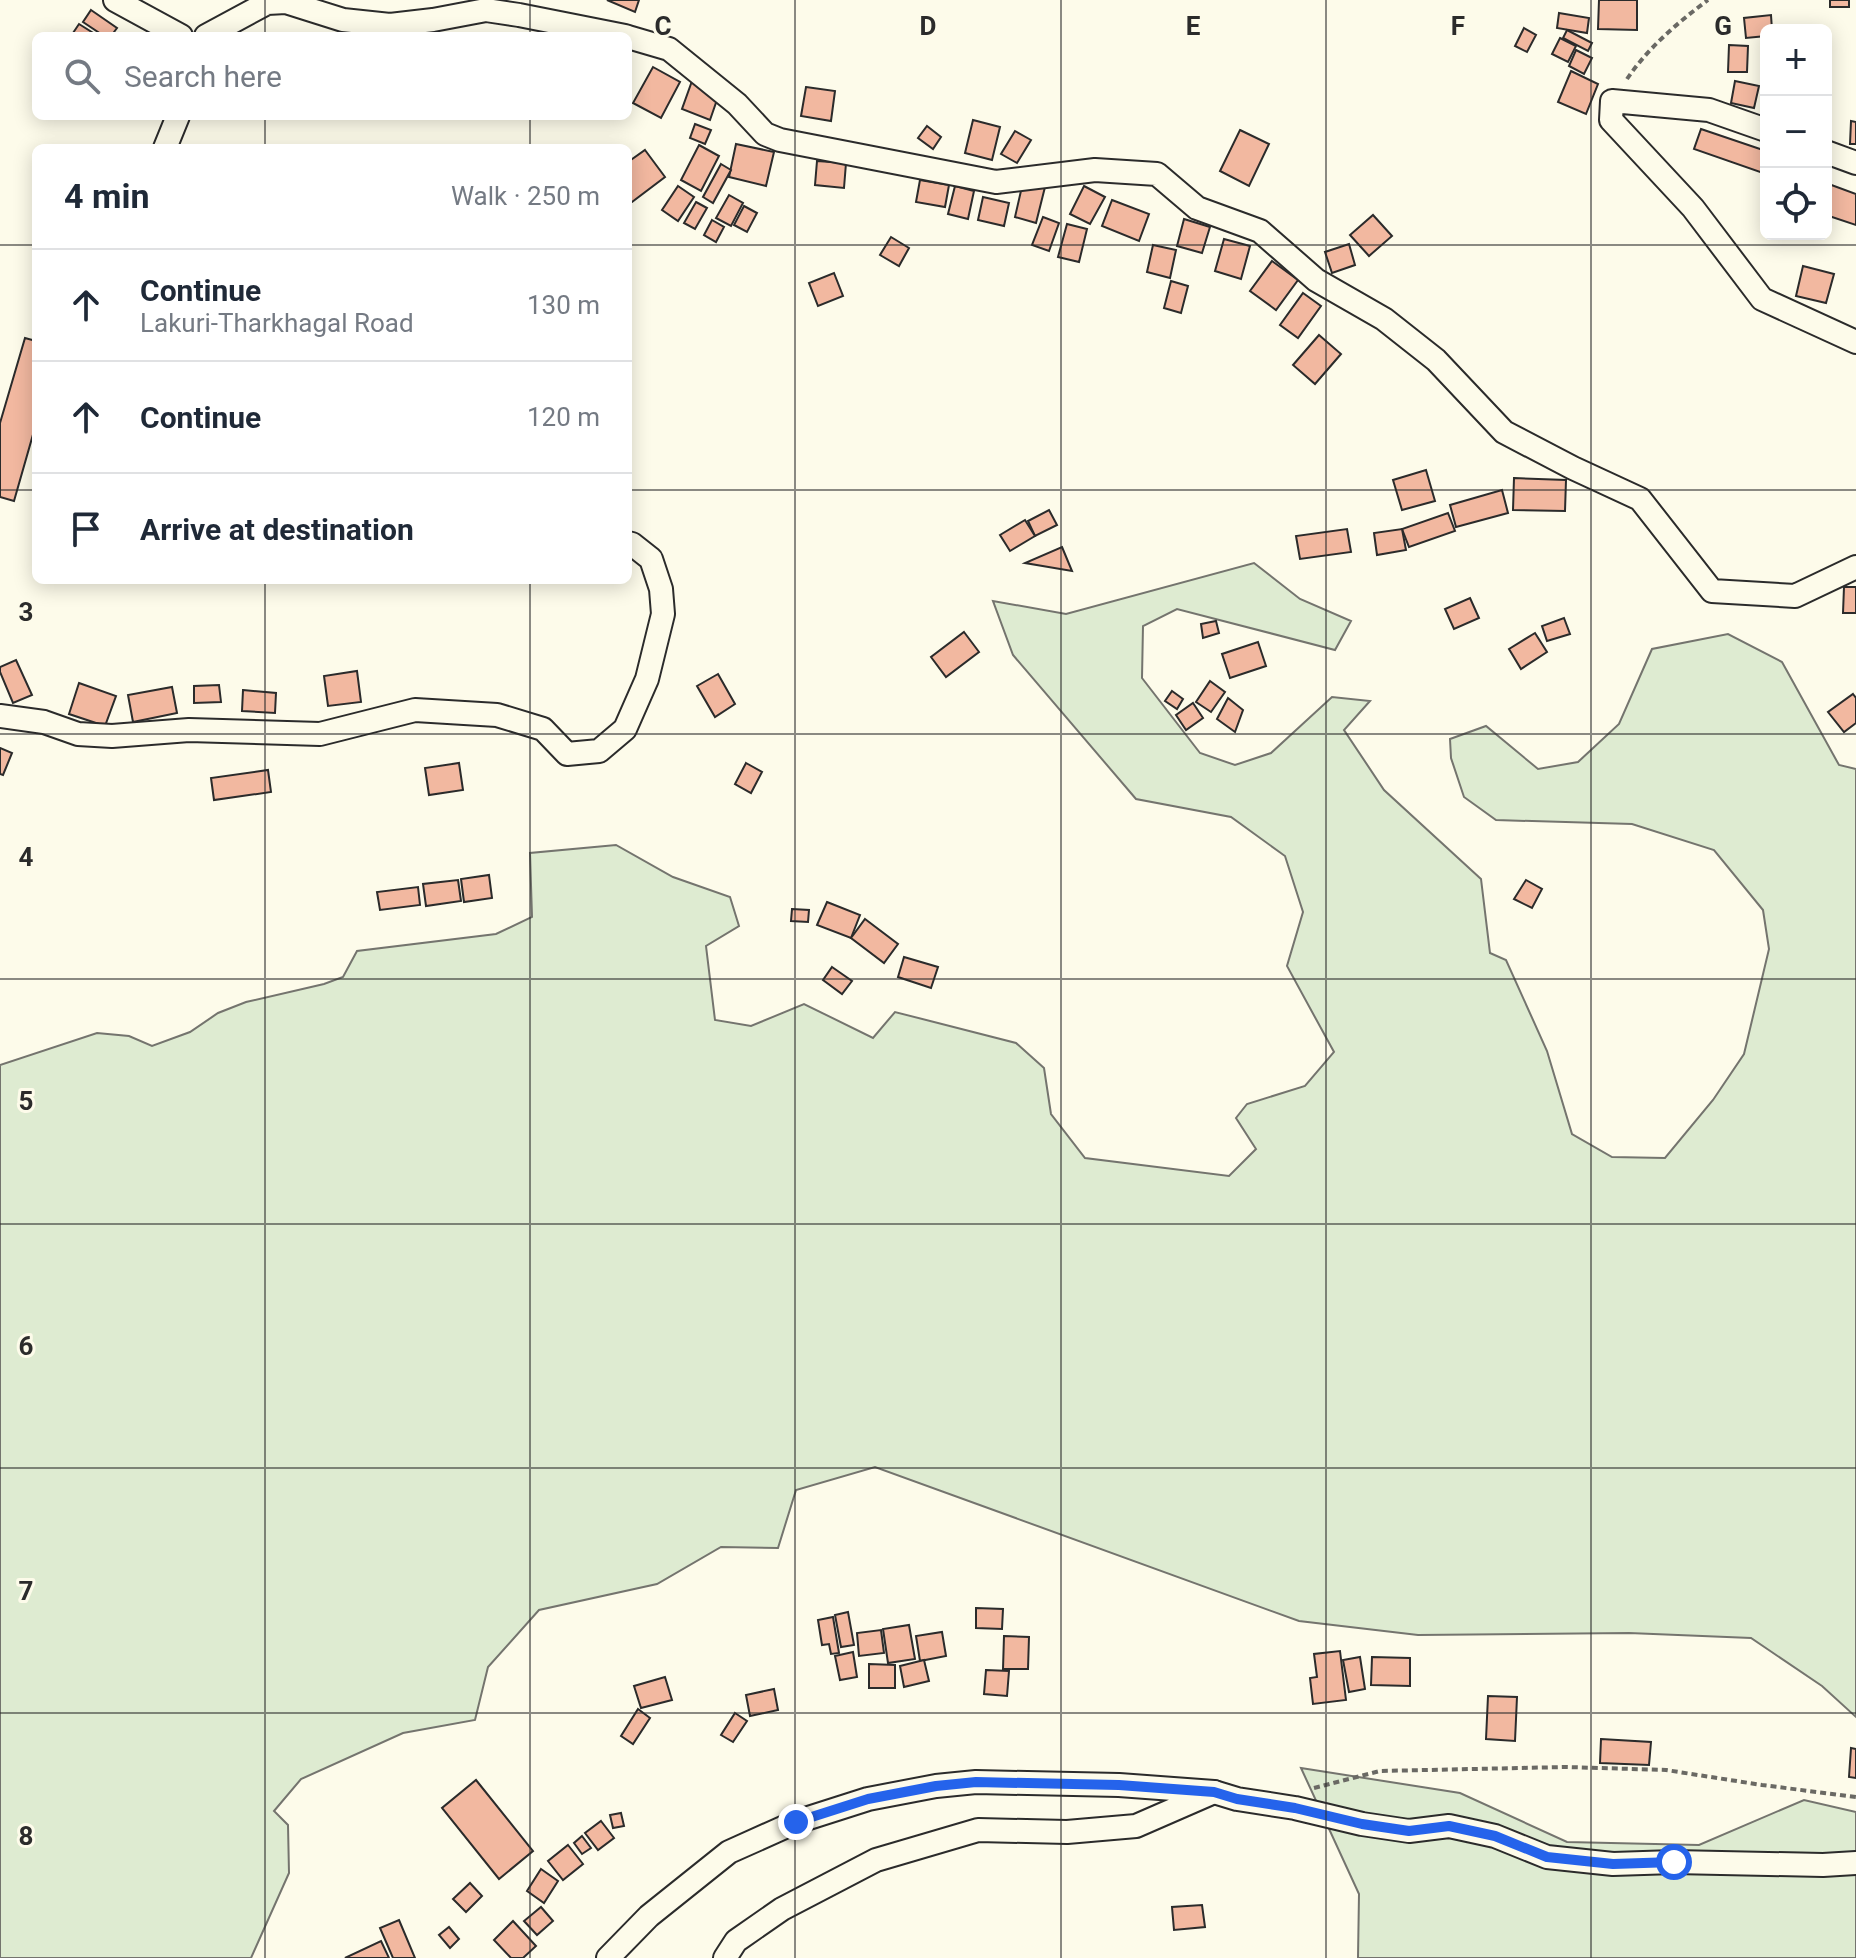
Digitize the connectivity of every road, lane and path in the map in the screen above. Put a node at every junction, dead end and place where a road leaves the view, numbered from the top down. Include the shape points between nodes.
1 (115, 0) edge
2 (1708, 0) edge
3 (174, 32) edge
4 (213, 32) edge
5 (606, 32) edge
6 (632, 38) edge
7 (1612, 101) junction
8 (176, 120) edge
9 (1760, 128) edge
10 (167, 144) edge
11 (1832, 154) edge
12 (1856, 163) edge
13 (1856, 342) edge
14 (632, 544) edge
15 (1856, 567) edge
16 (0, 716) edge
17 (1305, 1790) dead end
18 (1214, 1792) junction
19 (1856, 1797) edge
20 (1856, 1863) edge
21 (608, 1958) edge
22 (725, 1958) edge

1 - 3 street
2 - 7 path via 1674,25
4 - 5 street via 267,3 286,2 343,20 390,25 486,10
6 - 15 street via 669,49 765,134 780,140 996,182 1095,170 1157,174 1197,208 1260,231 1316,280 1384,319 1436,360 1504,432 1640,499 1712,591 1795,596
7 - 9 street via 1709,110
7 - 13 street via 1611,120 1693,208 1762,299
8 - 10 street
11 - 12 street
14 - 16 street via 651,559 663,614 647,679 625,729 599,751 567,754 543,729 497,715 415,710 320,734 189,730 112,736 78,734 44,722
17 - 19 path via 1380,1771 1566,1767 1666,1770
18 - 20 street via 1409,1831 1449,1826 1495,1836 1547,1857 1613,1864
18 - 21 street via 976,1782 868,1799 796,1822 729,1852 649,1916
18 - 22 street via 1136,1826 1067,1832 978,1830 876,1860 782,1909 736,1941

